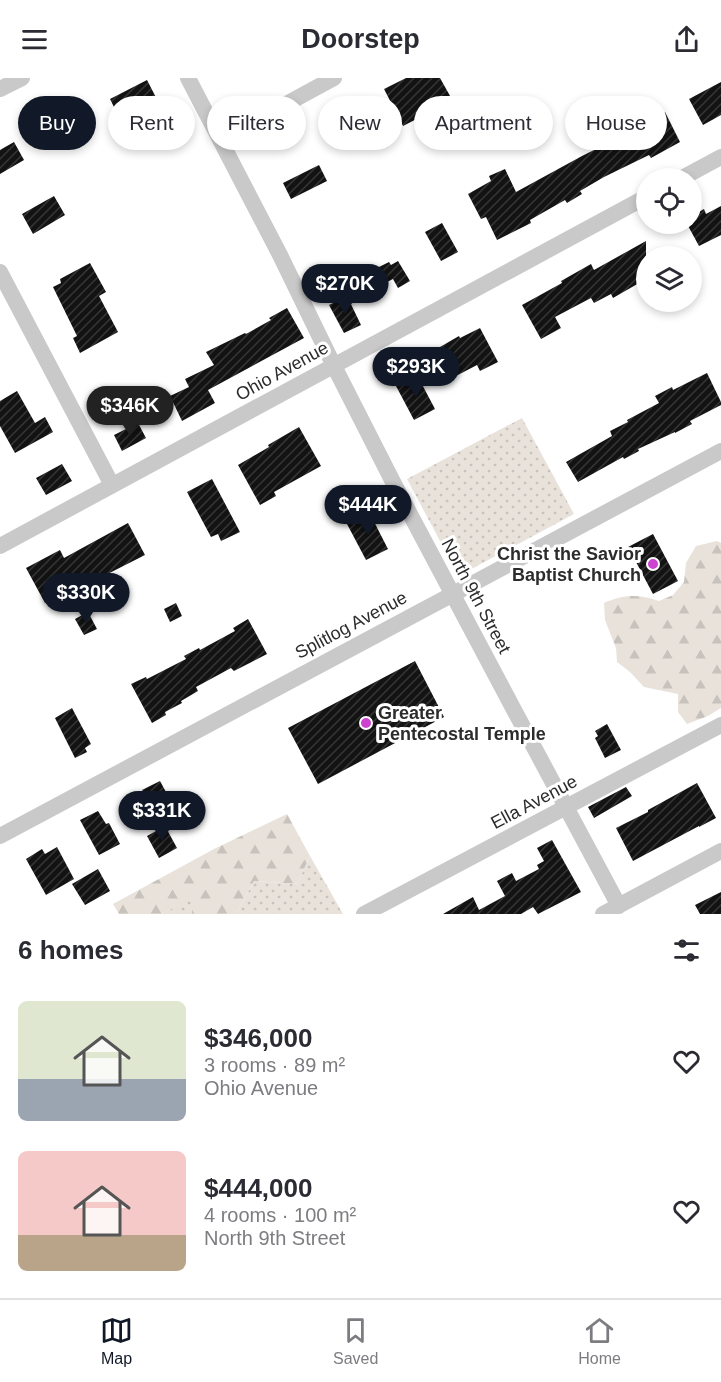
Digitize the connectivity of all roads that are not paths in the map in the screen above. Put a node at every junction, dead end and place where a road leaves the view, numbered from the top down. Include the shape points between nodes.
1 (22, 78) edge
2 (188, 78) edge
3 (334, 78) edge
4 (0, 89) edge
5 (301, 96) edge
6 (207, 115) edge
7 (225, 150) edge
8 (721, 157) edge
9 (701, 168) edge
10 (636, 202) edge
11 (0, 272) edge
12 (334, 366) junction
13 (721, 451) edge
14 (112, 485) junction
15 (0, 546) edge
16 (453, 593) junction
17 (721, 725) edge
18 (567, 807) junction
19 (0, 836) edge
20 (721, 851) edge
21 (619, 906) junction
22 (364, 914) edge
23 (603, 914) edge

1 - 4 street
2 - 6 street, North 9th Street
3 - 5 street
7 - 12 street, North 9th Street
8 - 9 street
10 - 12 street, Ohio Avenue
11 - 14 street
12 - 14 street, Ohio Avenue
12 - 16 street, North 9th Street
13 - 16 street, Splitlog Avenue
14 - 15 street, Ohio Avenue
16 - 18 street, North 9th Street
16 - 19 street, Splitlog Avenue
17 - 18 street, Ella Avenue
18 - 21 street, North 9th Street
18 - 22 street, Ella Avenue
20 - 21 street
21 - 23 street

